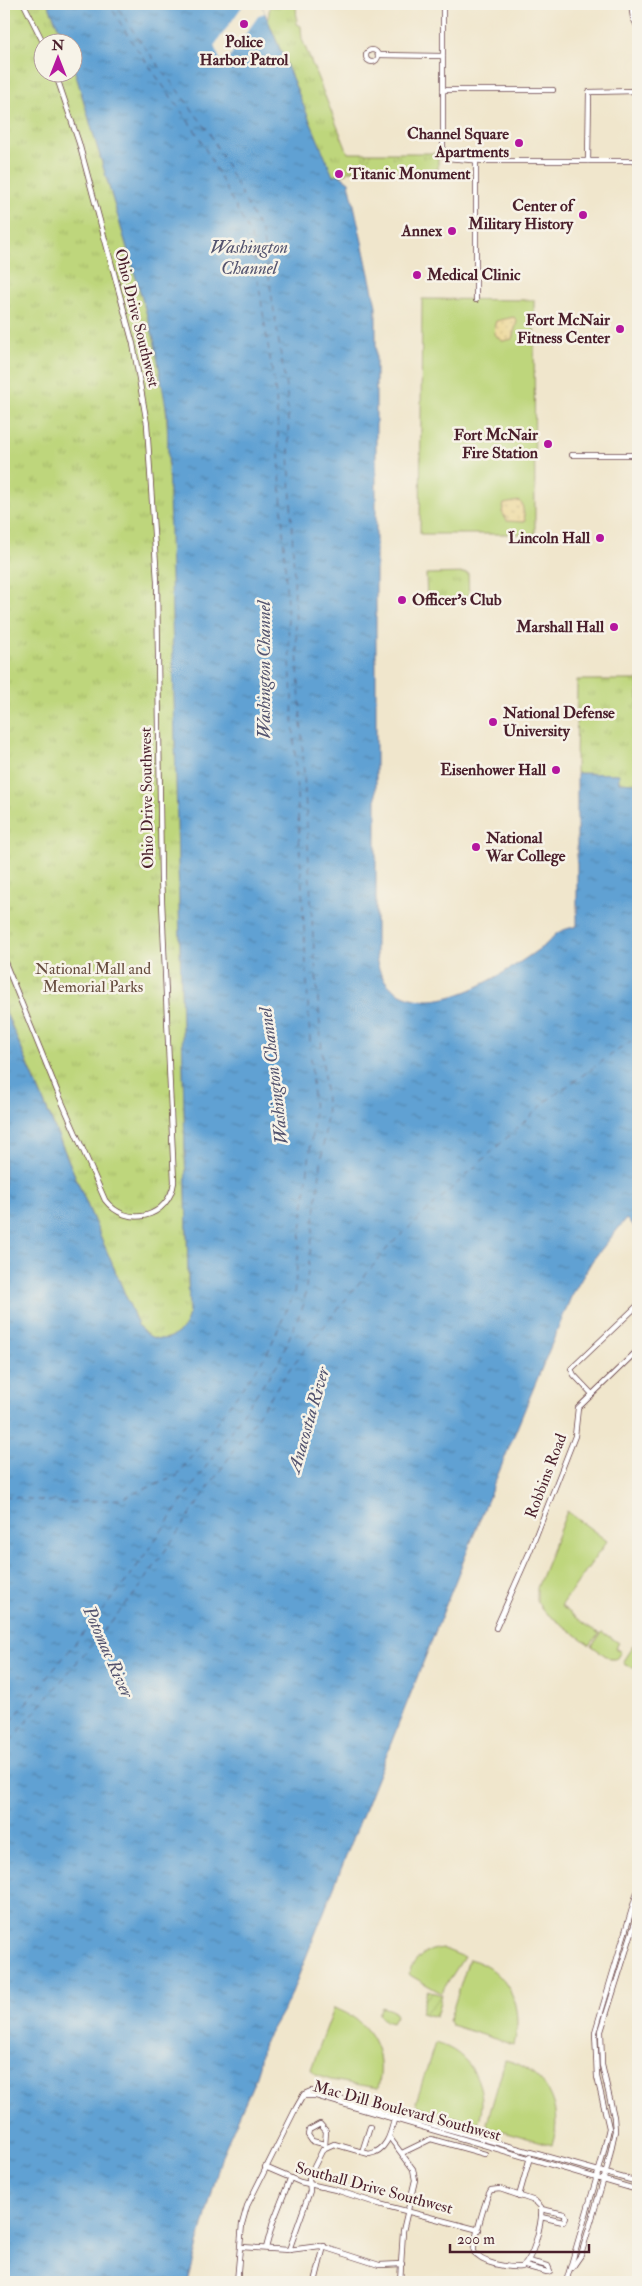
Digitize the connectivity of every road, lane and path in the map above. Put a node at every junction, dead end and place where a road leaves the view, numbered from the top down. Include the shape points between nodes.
1 (24, 4) edge
2 (443, 4) edge
3 (631, 4) edge
4 (638, 28) edge
5 (38, 32) edge
6 (378, 56) dead end
7 (443, 56) junction
8 (58, 82) edge
9 (443, 90) junction
10 (553, 90) dead end
11 (637, 91) edge
12 (476, 160) junction
13 (588, 161) junction
14 (638, 161) edge
15 (476, 300) dead end
16 (572, 455) dead end
17 (638, 455) edge
18 (4, 960) edge
19 (638, 1305) edge
20 (638, 1350) edge
21 (592, 1394) junction
22 (496, 1628) dead end
23 (638, 1889) edge
24 (638, 1912) edge
25 (395, 2116) junction
26 (370, 2127) dead end
27 (390, 2138) junction
28 (325, 2145) junction
29 (362, 2152) junction
30 (402, 2153) junction
31 (486, 2154) dead end
32 (531, 2155) junction
33 (265, 2167) junction
34 (598, 2170) junction
35 (606, 2173) junction
36 (596, 2177) junction
37 (290, 2179) junction
38 (604, 2180) junction
39 (638, 2182) edge
40 (309, 2184) junction
41 (638, 2190) edge
42 (519, 2196) junction
43 (541, 2209) junction
44 (408, 2211) junction
45 (541, 2217) junction
46 (478, 2230) junction
47 (324, 2246) junction
48 (240, 2247) junction
49 (266, 2248) junction
50 (289, 2250) junction
51 (528, 2261) junction
52 (402, 2264) junction
53 (525, 2266) junction
54 (570, 2272) junction
55 (237, 2282) edge
56 (315, 2282) edge
57 (400, 2282) edge
58 (566, 2282) edge

1 - 5 street
2 - 7 street
3 - 4 street
6 - 7 street
7 - 9 street
8 - 18 street, Ohio Drive Southwest via 80,148 133,344 148,434 157,602 161,878 174,1182 166,1202 156,1212 142,1217 126,1216 116,1212 105,1200
9 - 10 street
9 - 12 street via 443,154 447,159
11 - 13 street via 593,91 588,96
12 - 13 street
12 - 15 street
13 - 14 street
16 - 17 street
19 - 21 street via 571,1369
20 - 21 street, Robbins Road
21 - 22 street, Robbins Road via 576,1412 575,1436
23 - 34 street via 594,2032 597,2077 609,2128
24 - 35 street via 601,2031 602,2065 615,2131
25 - 27 street
25 - 32 street, Mac Dill Boulevard Southwest
25 - 33 street, Mac Dill Boulevard Southwest via 316,2096 303,2096
26 - 29 street
27 - 29 street via 374,2153
27 - 30 street
28 - 28 street via 326,2131 320,2124 309,2130 312,2141
28 - 29 street via 334,2144
28 - 40 street via 309,2177
30 - 31 street via 431,2139
30 - 44 street via 414,2171 415,2180
32 - 34 street, Mac Dill Boulevard Southwest
32 - 36 street, Mac Dill Boulevard Southwest
32 - 42 street
33 - 37 street, Southall Drive Southwest
33 - 48 street via 247,2206
34 - 35 street, Mac Dill Boulevard Southwest
34 - 36 street
35 - 38 street
35 - 39 street, Mac Dill Boulevard Southwest
36 - 38 street, Mac Dill Boulevard Southwest
36 - 54 street
37 - 40 street, Southall Drive Southwest
37 - 49 street
38 - 41 street, Mac Dill Boulevard Southwest
38 - 54 street via 581,2255
40 - 44 street, Southall Drive Southwest
40 - 50 street via 310,2191
42 - 43 street via 535,2200
42 - 46 street via 500,2189 490,2191
43 - 45 street
43 - 45 street via 564,2214 566,2218 562,2222
44 - 46 street, Southall Drive Southwest
44 - 52 street via 402,2234
45 - 51 street
46 - 53 street via 473,2246 478,2258 511,2267
47 - 50 street
47 - 52 street via 376,2265
47 - 56 street
48 - 49 street
48 - 55 street
49 - 50 street
51 - 53 street
51 - 53 street via 548,2266 550,2271
52 - 57 street
54 - 58 street

